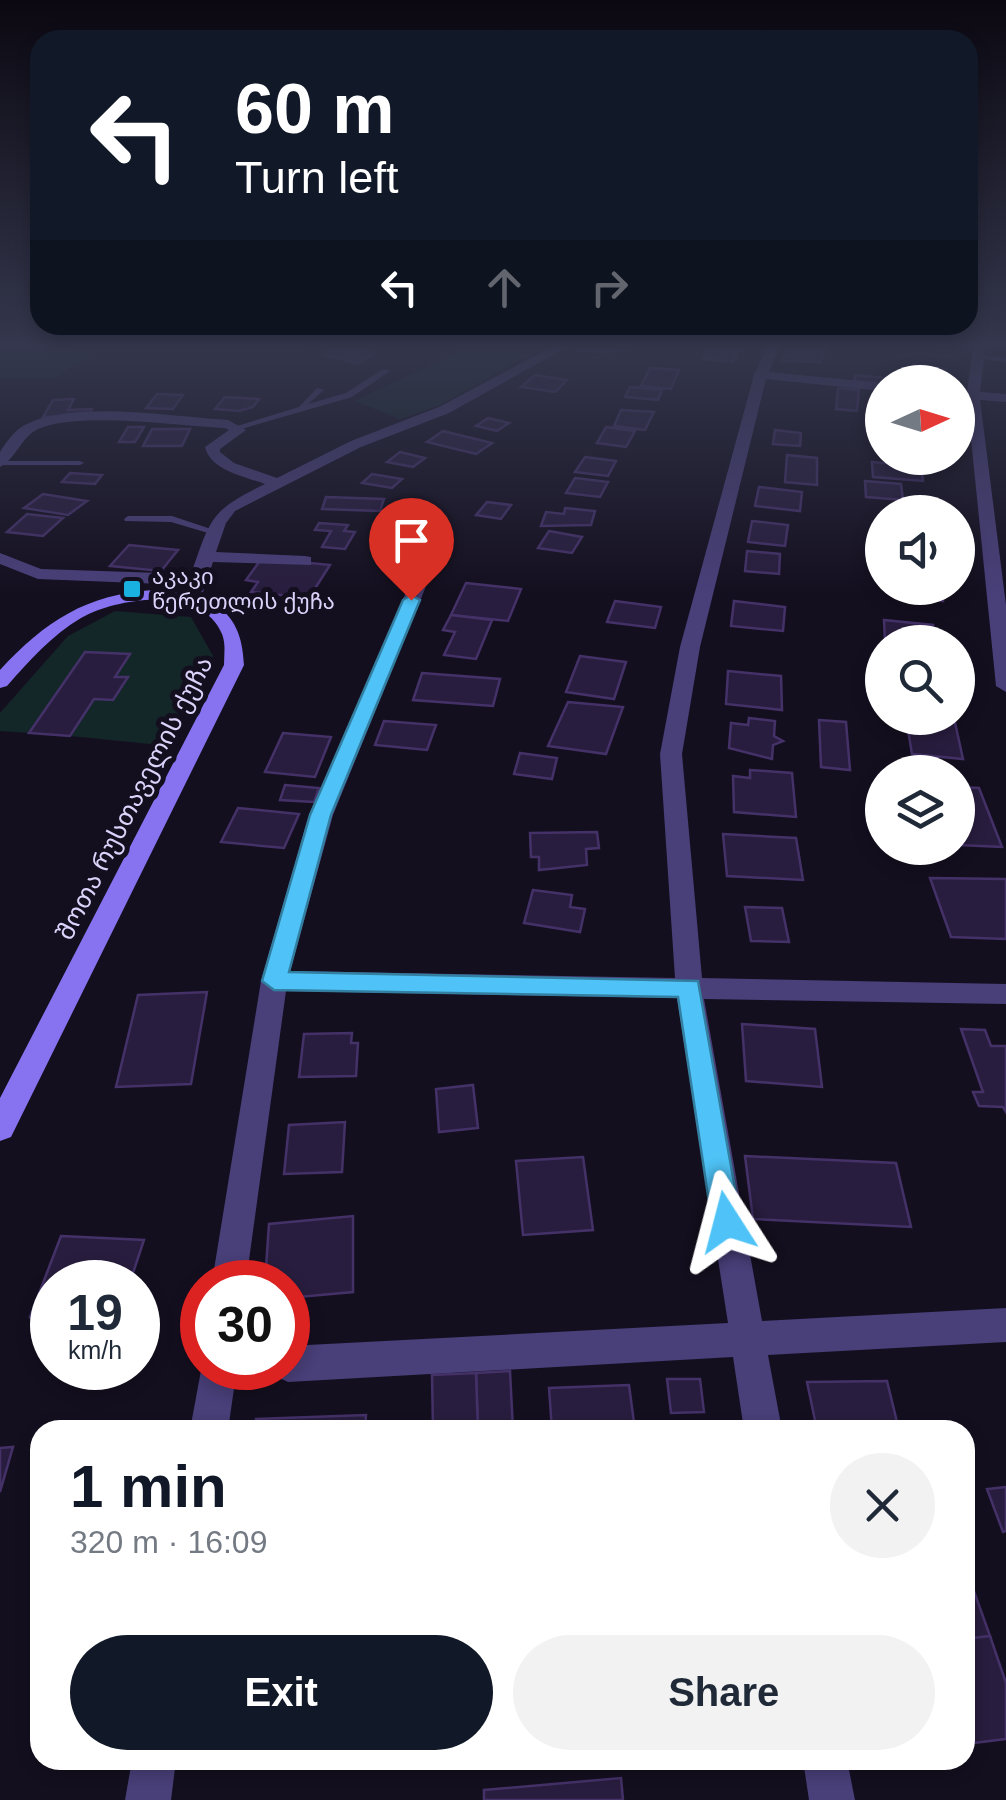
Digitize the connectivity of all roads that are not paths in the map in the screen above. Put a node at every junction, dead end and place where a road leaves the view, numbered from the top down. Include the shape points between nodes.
1 (38, 426) edge
2 (213, 426) edge
3 (242, 426) edge
4 (403, 426) edge
5 (748, 426) edge
6 (238, 427) junction
7 (0, 462) edge
8 (80, 463) dead end
9 (975, 465) edge
10 (275, 482) junction
11 (128, 519) dead end
12 (215, 532) junction
13 (206, 557) junction
14 (0, 558) edge
15 (305, 561) dead end
16 (426, 564) dead end
17 (195, 590) junction
18 (0, 682) edge
19 (1006, 685) edge
20 (274, 981) junction
21 (689, 988) junction
22 (1006, 994) edge
23 (0, 1128) edge
24 (232, 1260) edge
25 (1006, 1325) edge
26 (746, 1338) junction
27 (310, 1363) edge
28 (221, 1390) edge
29 (212, 1420) edge
30 (761, 1420) edge
31 (152, 1770) edge
32 (827, 1770) edge
33 (148, 1800) edge
34 (832, 1800) edge

1 - 7 street
2 - 6 street
3 - 6 lane
4 - 10 street
5 - 21 street via 690,647 671,754
6 - 10 street via 212,454
7 - 8 lane
9 - 19 street
10 - 12 street via 228,508
11 - 12 lane via 172,519
12 - 13 street
13 - 15 street
13 - 17 street
14 - 17 street via 38,574
16 - 20 street via 320,815
17 - 18 main road via 136,594 82,609 31,647
17 - 23 main road, შოთა რუსთაველის ქუჩა via 229,626 238,644 234,664
20 - 21 street
20 - 24 street
21 - 22 street
21 - 26 street
25 - 26 street
26 - 27 street
26 - 30 street
28 - 29 street
31 - 33 street
32 - 34 street

